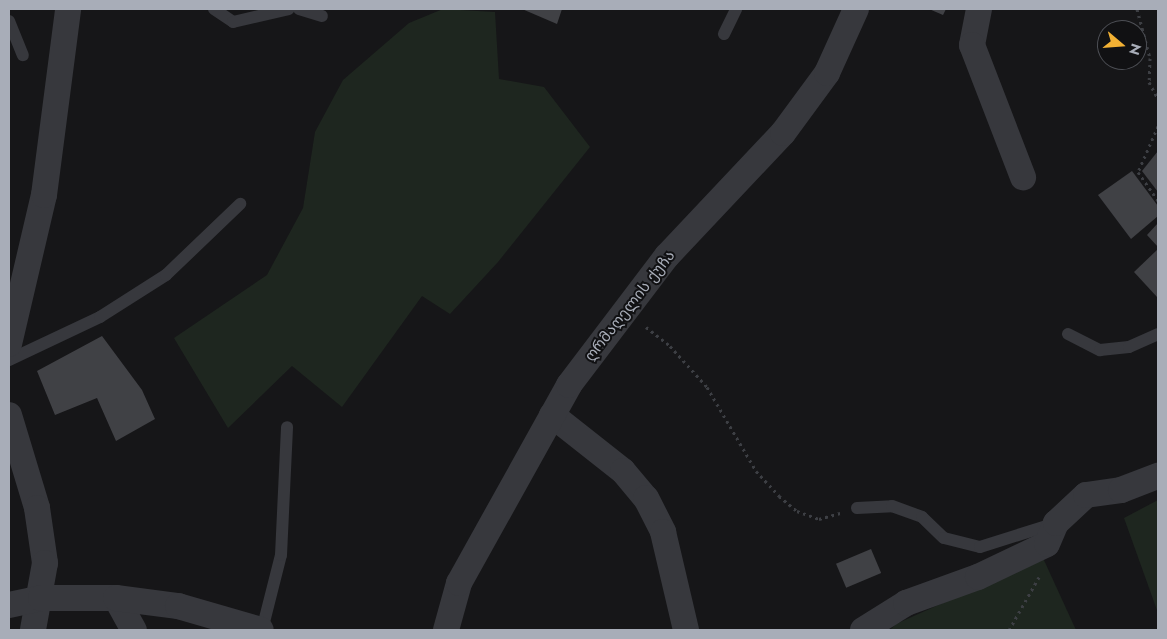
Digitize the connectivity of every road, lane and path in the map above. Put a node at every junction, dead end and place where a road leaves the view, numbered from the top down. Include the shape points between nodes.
1 (68, 9) edge
2 (214, 9) edge
3 (288, 9) edge
4 (300, 9) edge
5 (736, 9) edge
6 (856, 9) edge
7 (979, 9) edge
8 (1137, 9) edge
9 (322, 16) dead end
10 (9, 21) edge
11 (724, 34) dead end
12 (23, 55) dead end
13 (1158, 99) edge
14 (1158, 126) edge
15 (1023, 177) dead end
16 (1158, 201) edge
17 (240, 204) dead end
18 (625, 311) junction
19 (1068, 334) dead end
20 (1158, 334) edge
21 (9, 344) edge
22 (9, 360) edge
23 (9, 415) edge
24 (552, 415) junction
25 (287, 427) dead end
26 (1158, 476) edge
27 (856, 508) joint
28 (1056, 523) junction
29 (41, 598) junction
30 (116, 598) junction
31 (9, 605) edge
32 (33, 630) edge
33 (134, 630) edge
34 (261, 630) edge
35 (446, 630) edge
36 (686, 630) edge
37 (863, 630) edge

1 - 21 street via 44,195
2 - 3 lane via 233,22
4 - 9 lane
5 - 11 lane
6 - 18 street, ღრმაღელის ქუჩა via 827,74 783,133 667,256
7 - 15 street via 972,45
8 - 13 path via 1150,58 1149,82
10 - 12 lane
14 - 16 path via 1138,172
17 - 22 lane via 166,275 100,317
18 - 24 street, ღრმაღელის ქუჩა
18 - 27 path via 670,346 706,387 756,471 779,496 797,511 819,520
19 - 20 lane via 1100,350 1129,347
23 - 29 street via 37,508 44,563
24 - 35 street, ღრმაღელის ქუჩა via 460,583
24 - 36 street via 623,471 646,498 663,532
25 - 34 lane via 282,555
26 - 28 street via 1121,490 1086,495
27 - 28 lane via 892,506 922,517 944,538 980,547
28 - 37 street via 1047,544 1029,554 906,603
29 - 30 street
29 - 31 street
29 - 32 street
30 - 33 street
30 - 34 street via 178,606

